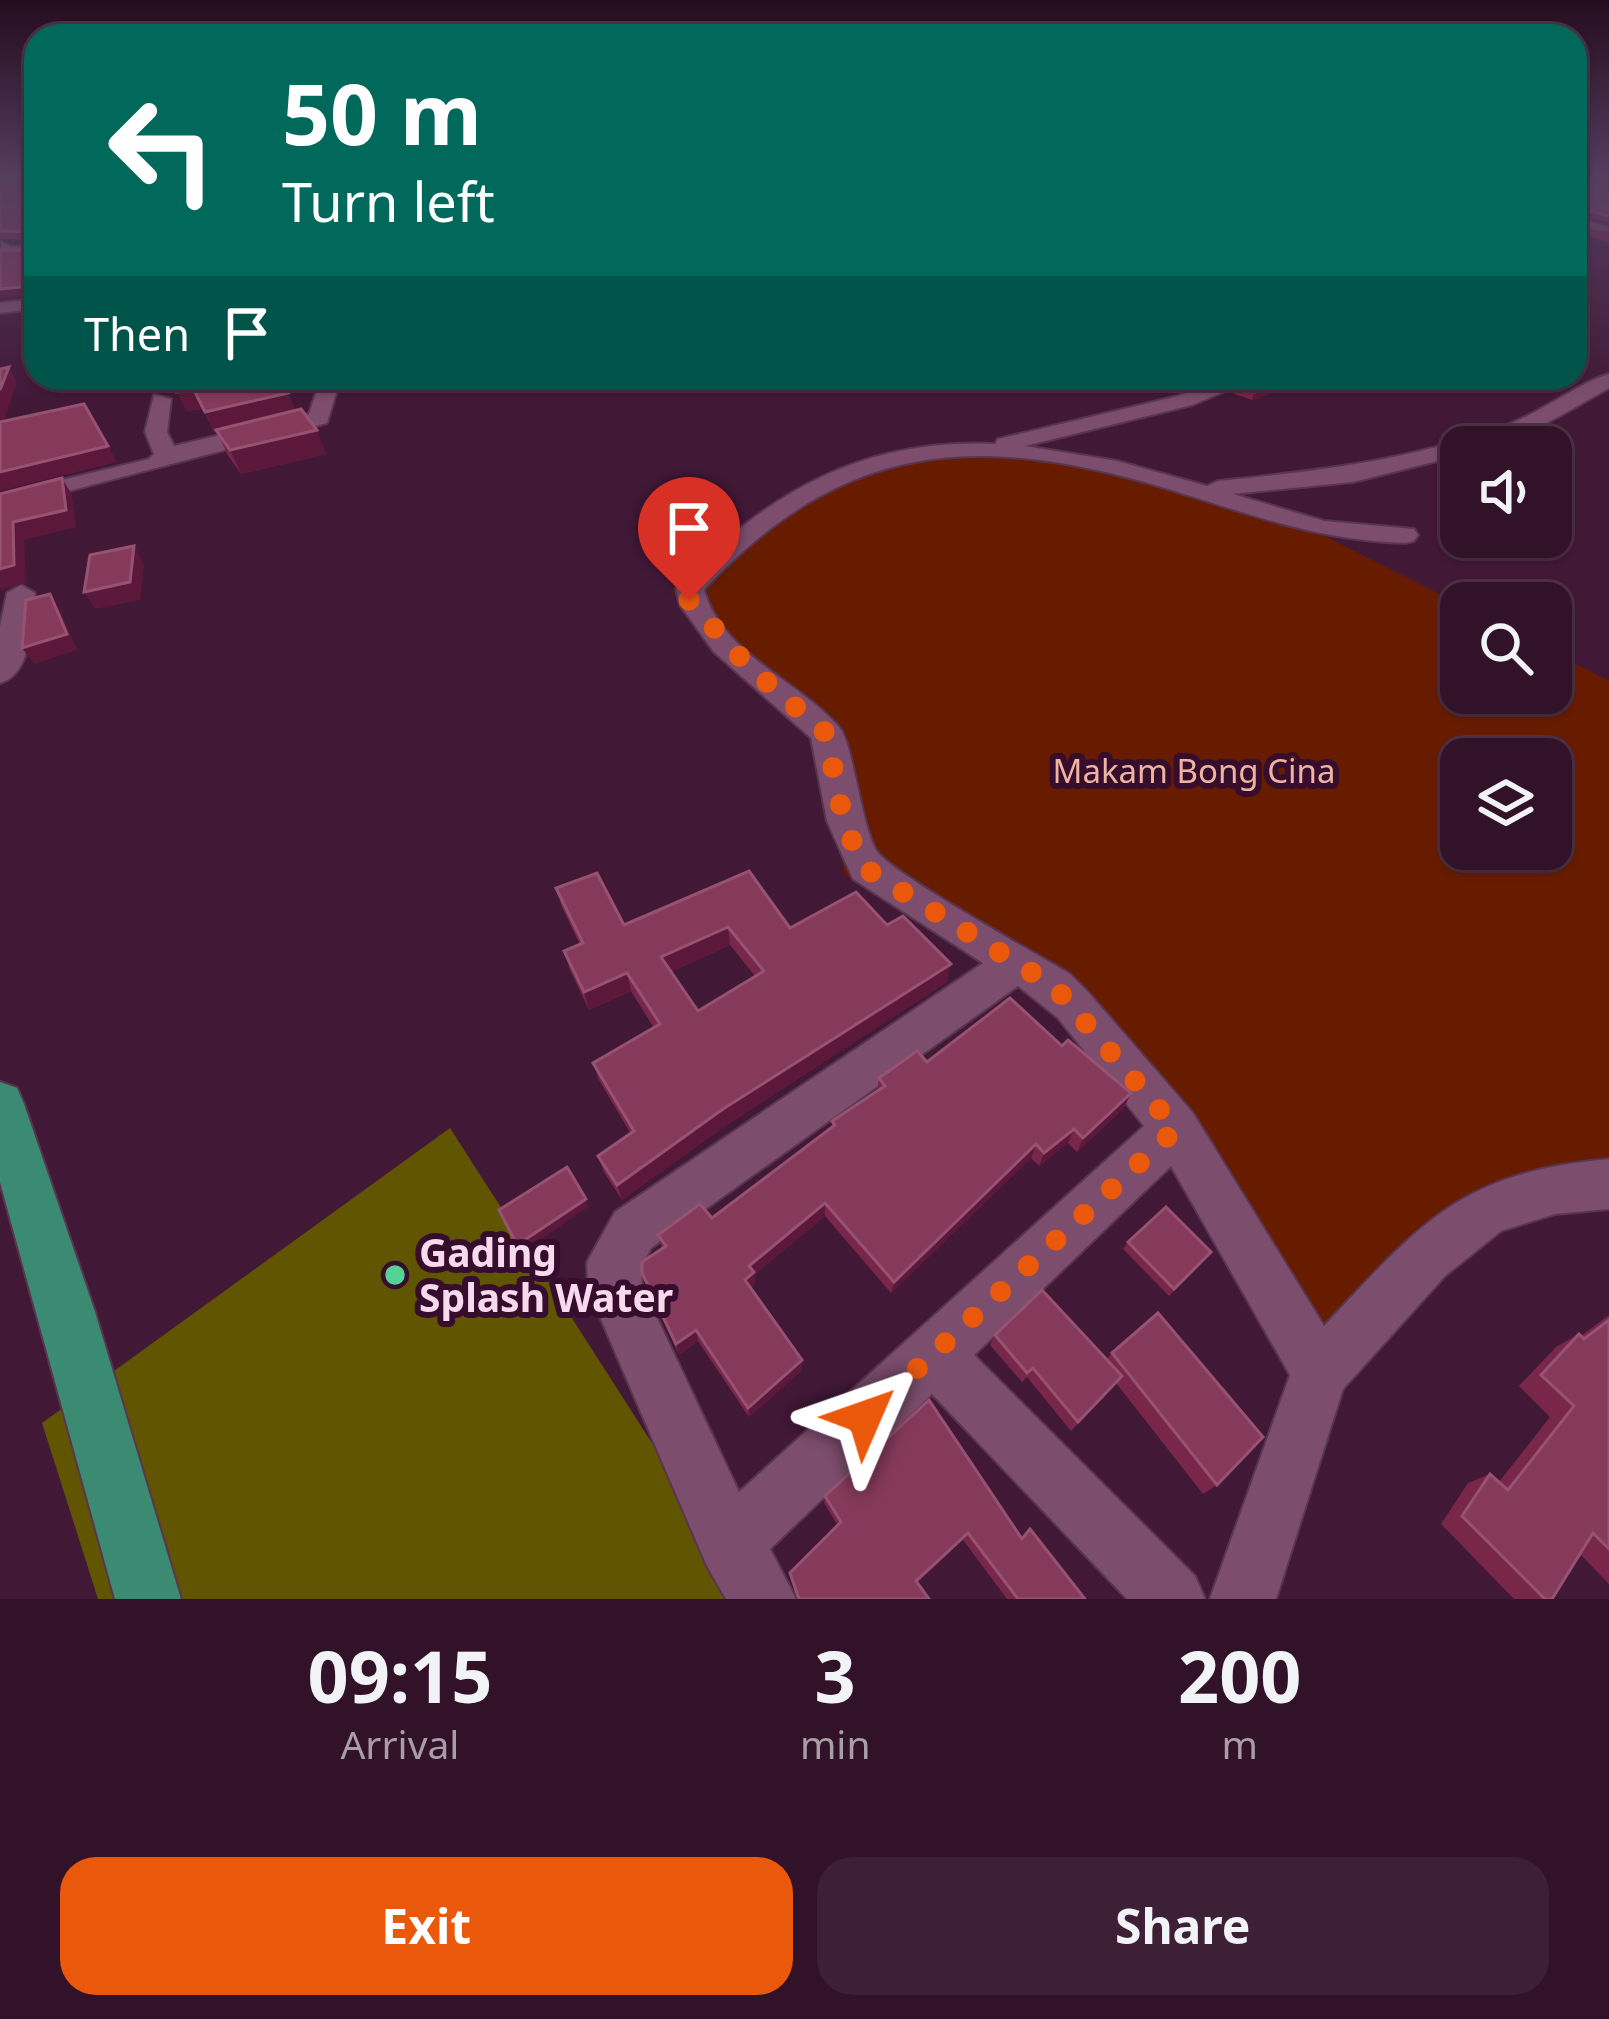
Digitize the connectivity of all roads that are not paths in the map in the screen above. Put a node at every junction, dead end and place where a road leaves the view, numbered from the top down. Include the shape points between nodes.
1 (1609, 380) edge
2 (326, 390) edge
3 (1215, 390) edge
4 (161, 399) dead end
5 (1524, 426) edge
6 (974, 451) junction
7 (1440, 454) edge
8 (166, 455) junction
9 (1197, 489) junction
10 (0, 502) edge
11 (1405, 535) dead end
12 (21, 593) dead end
13 (0, 673) edge
14 (1016, 964) junction
15 (0, 1104) edge
16 (1176, 1129) junction
17 (1609, 1184) edge
18 (933, 1354) junction
19 (1320, 1372) junction
20 (745, 1580) edge
21 (148, 1599) edge
22 (1172, 1599) edge
23 (1243, 1599) edge

1 - 5 street
2 - 8 street via 317,419
3 - 6 street
4 - 8 street via 156,432
6 - 9 street via 1100,463
6 - 14 street via 870,463 815,491 698,579 689,600 749,667 827,734 838,797 866,869
7 - 9 street via 1354,475
8 - 10 street via 127,473
9 - 11 street via 1324,530
12 - 13 street via 8,668
14 - 16 street via 1073,1005
14 - 20 street via 633,1230 614,1262 615,1289
15 - 21 main road
16 - 18 street
16 - 19 street
17 - 19 street via 1555,1189 1487,1210 1426,1257
18 - 20 street
18 - 22 street
19 - 23 street

